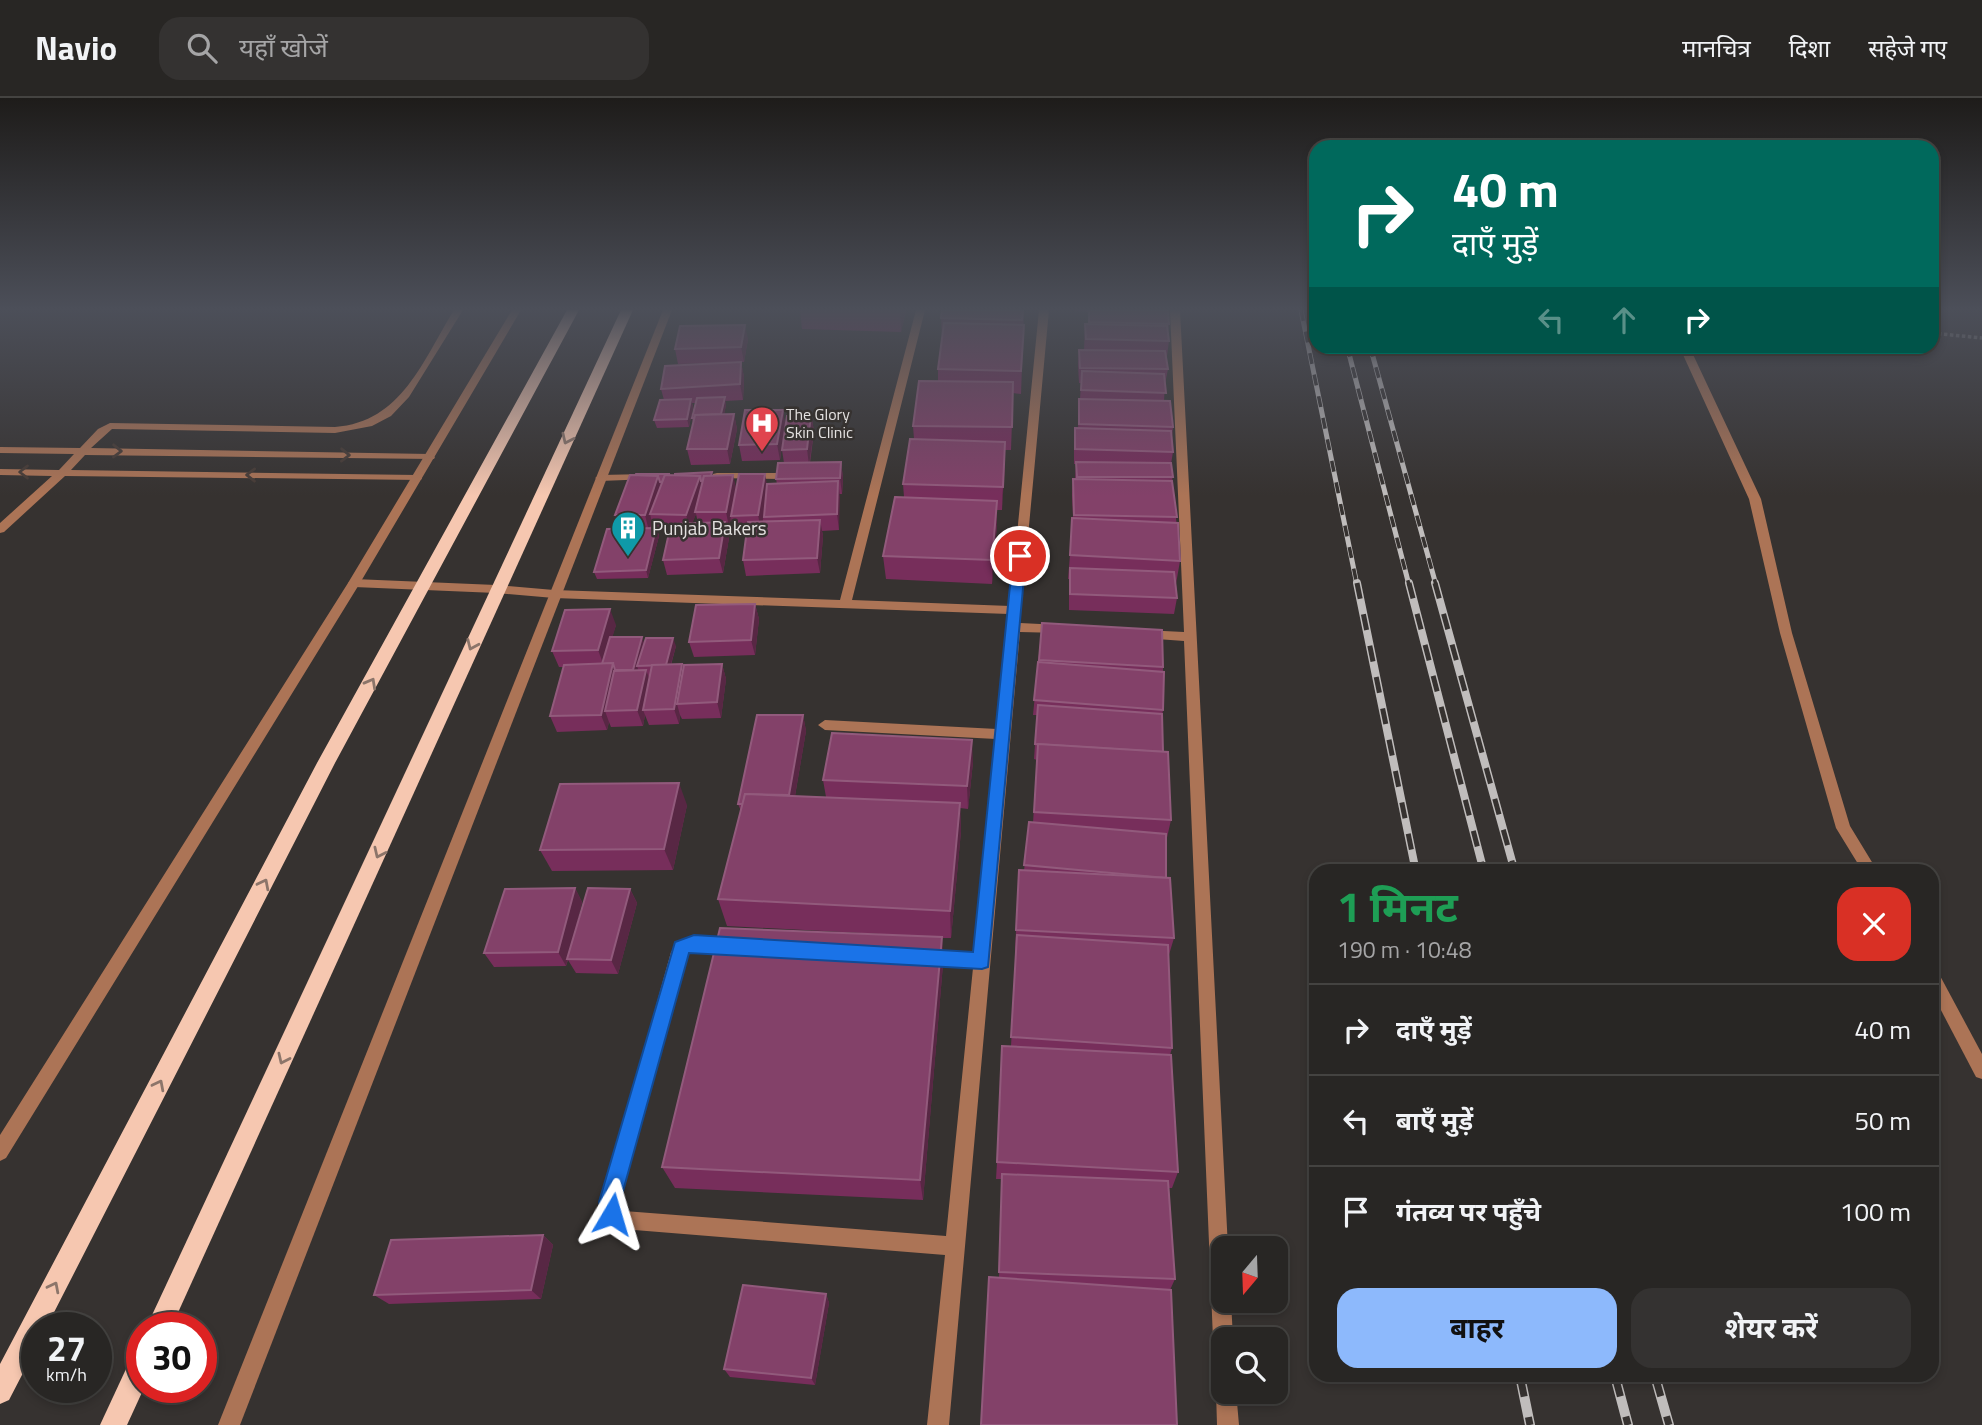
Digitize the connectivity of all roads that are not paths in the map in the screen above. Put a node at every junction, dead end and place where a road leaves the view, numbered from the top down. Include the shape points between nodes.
1 (419, 372) edge
2 (480, 372) edge
3 (540, 372) edge
4 (598, 372) edge
5 (643, 372) edge
6 (905, 372) edge
7 (1038, 372) edge
8 (1177, 372) edge
9 (1696, 372) edge
10 (0, 450) edge
11 (82, 451) junction
12 (430, 457) junction
13 (0, 472) edge
14 (63, 472) junction
15 (785, 476) edge
16 (662, 477) edge
17 (703, 477) edge
18 (417, 478) junction
19 (600, 478) junction
20 (0, 529) edge
21 (354, 583) junction
22 (424, 586) junction
23 (496, 589) junction
24 (554, 594) junction
25 (845, 604) junction
26 (1014, 610) junction
27 (1012, 627) junction
28 (1075, 630) edge
29 (1125, 633) edge
30 (1188, 637) junction
31 (825, 725) dead end
32 (1002, 734) junction
33 (1866, 864) edge
34 (750, 947) edge
35 (904, 956) edge
36 (982, 961) junction
37 (1939, 990) edge
38 (1982, 1071) edge
39 (0, 1152) edge
40 (955, 1245) junction
41 (165, 1312) edge
42 (1222, 1327) edge
43 (0, 1391) edge
44 (126, 1397) edge
45 (1227, 1404) edge
46 (113, 1425) edge
47 (229, 1425) edge
48 (938, 1425) edge
49 (1228, 1425) edge

1 - 11 street via 398,404 370,422 335,430 123,425 104,429
2 - 12 street
3 - 22 main road
4 -> 23 main road
5 - 19 street
6 - 25 street
7 - 26 street
8 - 30 street
9 - 33 street via 1755,499 1786,633 1843,828
10 - 11 street
11 -> 12 street
11 - 14 street
12 - 18 street
14 -> 13 street
18 -> 14 street
14 - 20 street
15 - 17 street
16 - 19 street
18 - 21 street
19 - 24 street
21 - 22 street
21 - 39 street
22 - 23 street
43 -> 22 main road via 326,763
23 - 24 street
23 -> 41 main road
24 - 25 street
24 - 47 street
25 - 26 street
26 - 27 street
27 - 28 street
27 - 32 street
29 - 30 street
30 - 42 street
31 - 32 street
32 - 36 street
34 - 40 street via 694,943 682,948 677,957 610,1202 612,1214 622,1220
35 - 36 street
36 - 40 street
37 - 38 street
40 - 48 street
44 - 46 main road
45 - 49 street

